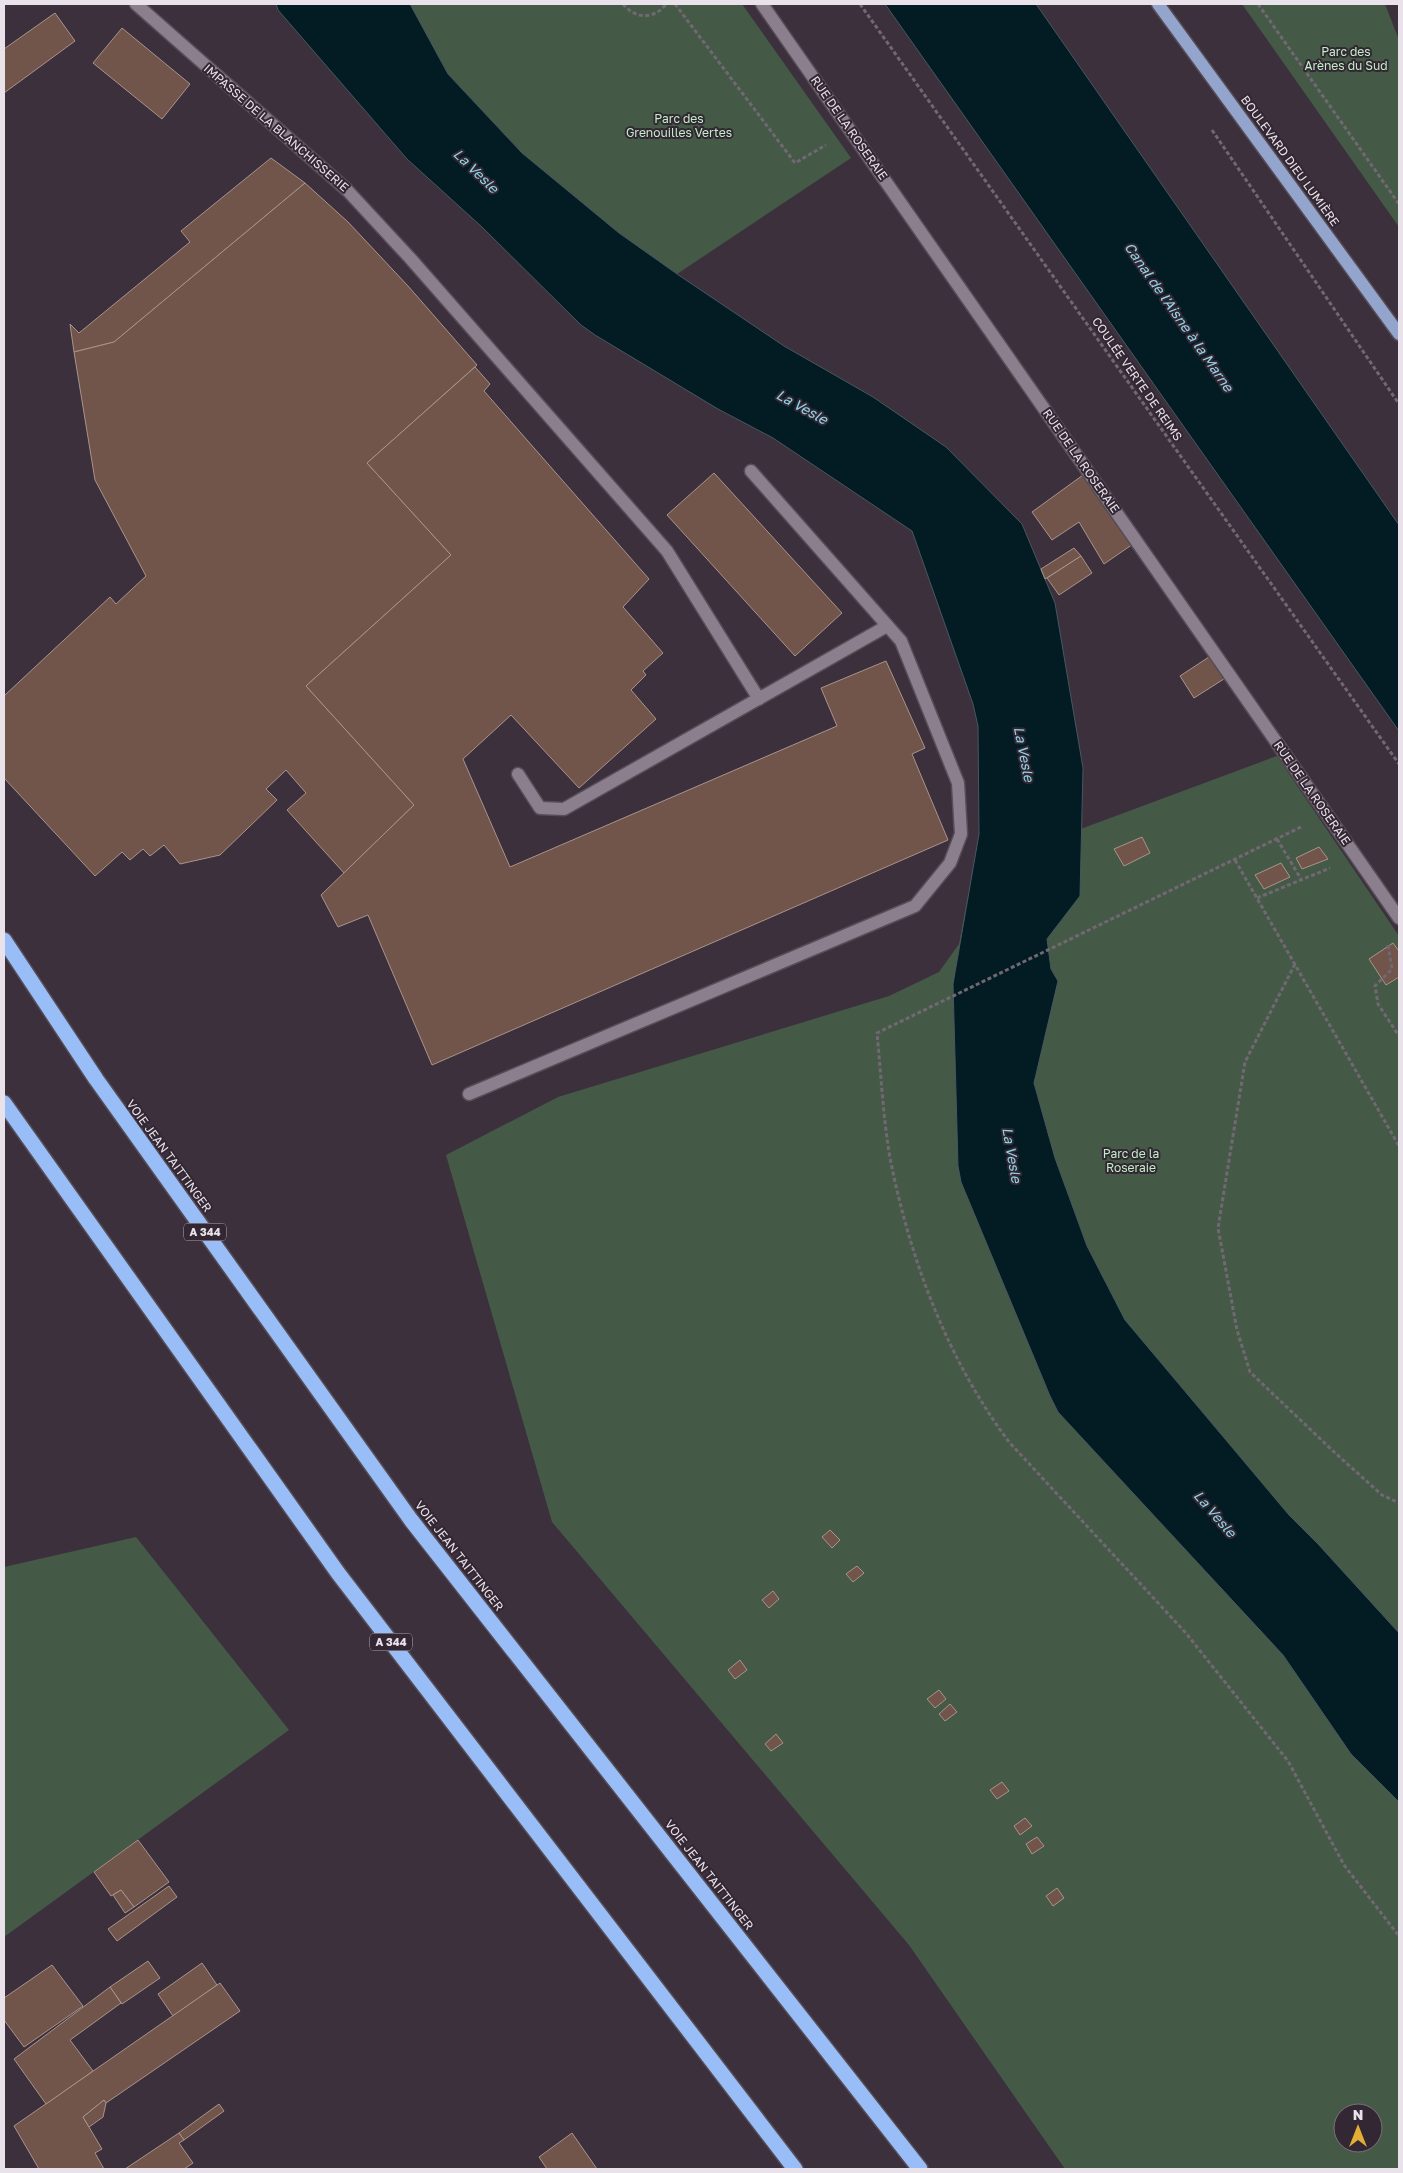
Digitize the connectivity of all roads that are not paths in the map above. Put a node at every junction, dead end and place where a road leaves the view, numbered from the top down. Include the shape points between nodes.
1 (136, 4) edge
2 (762, 4) edge
3 (1158, 4) edge
4 (1399, 334) edge
5 (751, 471) dead end
6 (887, 626) junction
7 (758, 699) junction
8 (518, 774) dead end
9 (1399, 918) edge
10 (4, 940) edge
11 (469, 1094) dead end
12 (4, 1103) edge
13 (795, 2169) edge
14 (920, 2169) edge

1 - 7 street, IMPASSE DE LA BLANCHISSERIE via 347,190 410,258 667,551
2 - 9 street, RUE DE LA ROSERAIE
3 - 4 main road, BOULEVARD DIEU LUMIÈRE
5 - 6 street
6 - 7 street
6 - 11 street via 901,641 958,783 961,834 950,863 915,906
7 - 8 street via 564,809 540,808
10 - 14 highway, VOIE JEAN TAITTINGER / A 344 via 96,1079 411,1520
12 - 13 highway, A 344 via 338,1573

